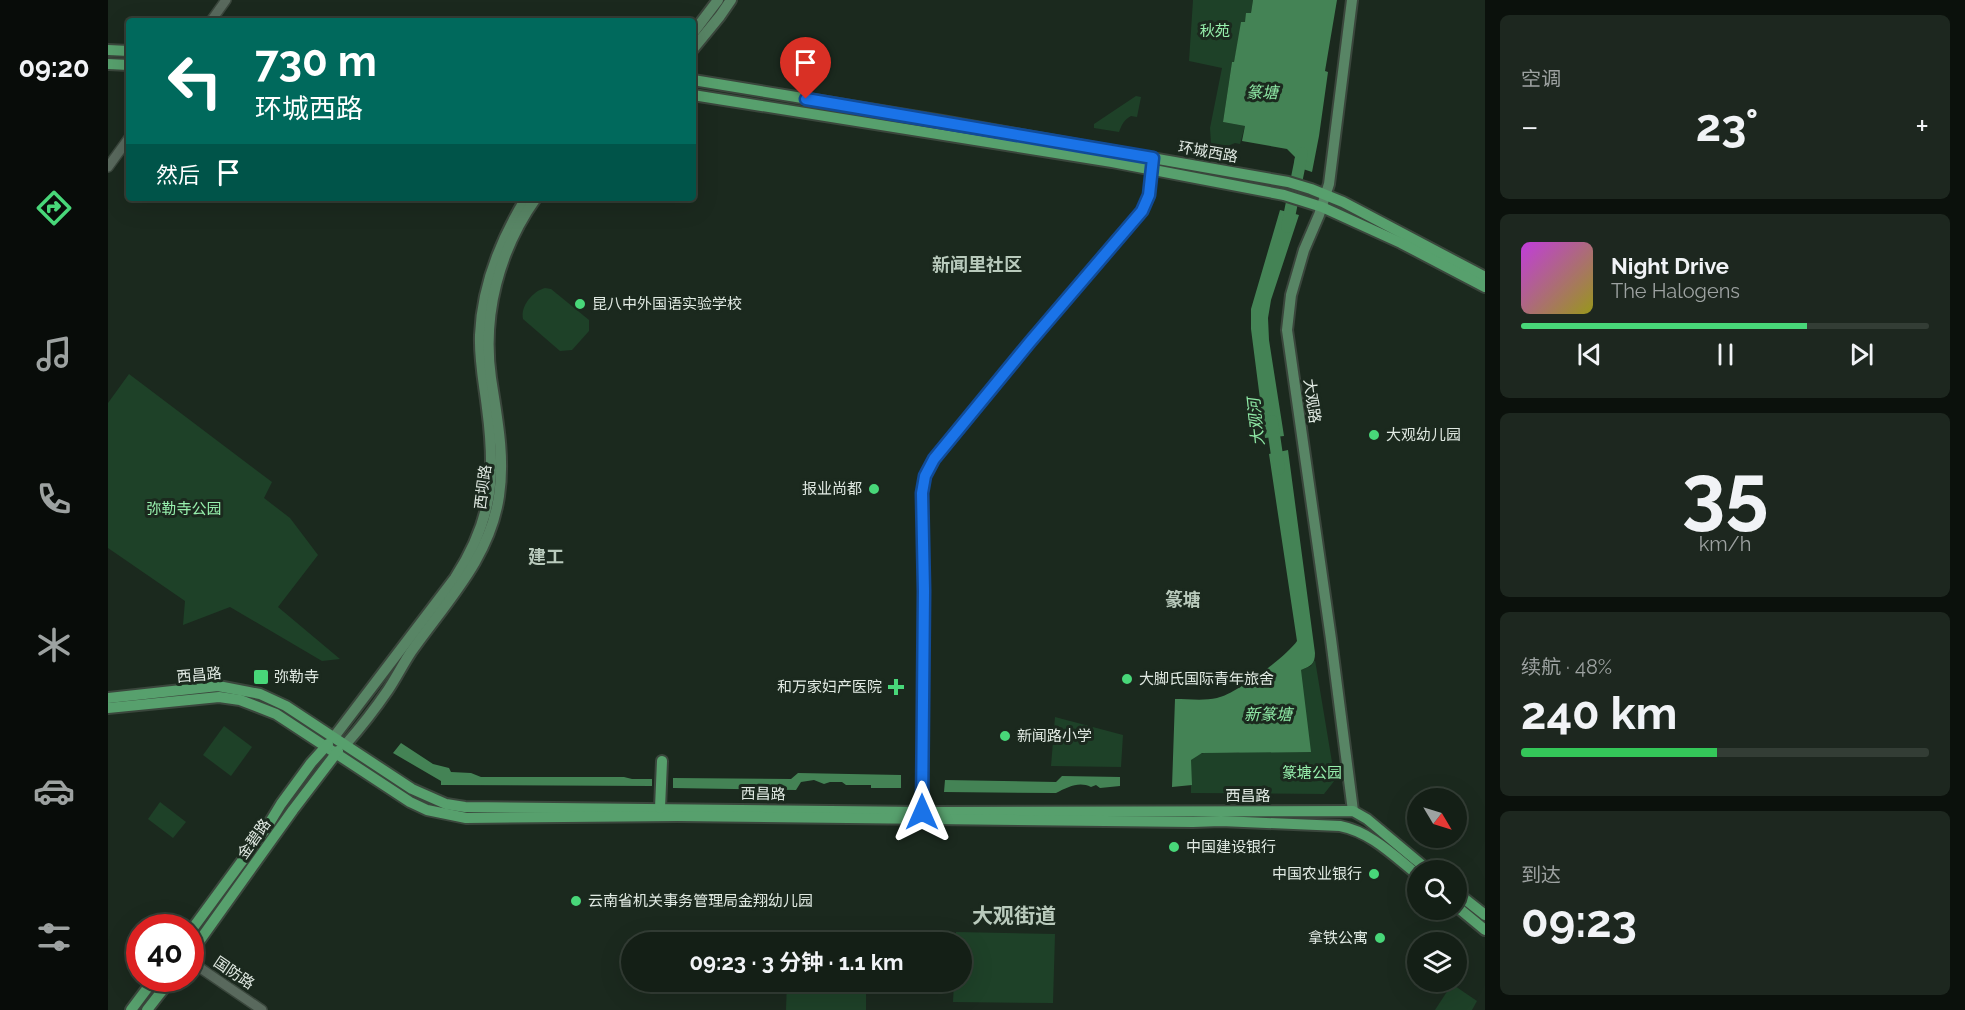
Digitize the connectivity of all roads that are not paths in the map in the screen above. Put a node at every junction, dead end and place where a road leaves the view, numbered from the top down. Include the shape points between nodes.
1 (226, 0) edge
2 (718, 0) edge
3 (731, 0) edge
4 (1352, 0) edge
5 (213, 18) edge
6 (696, 29) edge
7 (696, 45) edge
8 (108, 50) edge
9 (126, 51) edge
10 (108, 64) edge
11 (126, 65) edge
12 (696, 80) edge
13 (696, 95) edge
14 (126, 142) edge
15 (1153, 158) junction
16 (108, 167) edge
17 (1152, 171) junction
18 (1326, 194) junction
19 (524, 201) edge
20 (534, 201) edge
21 (1322, 207) junction
22 (1485, 277) edge
23 (1485, 287) edge
24 (108, 698) edge
25 (108, 708) edge
26 (334, 737) junction
27 (345, 744) junction
28 (330, 751) junction
29 (662, 761) dead end
30 (660, 808) junction
31 (1353, 811) junction
32 (922, 812) junction
33 (1416, 860) edge
34 (1407, 866) edge
35 (1467, 901) edge
36 (203, 914) edge
37 (1467, 915) edge
38 (1485, 915) edge
39 (1485, 930) edge
40 (204, 934) edge
41 (204, 971) edge
42 (144, 992) edge
43 (161, 992) edge
44 (131, 1010) edge
45 (147, 1010) edge
46 (262, 1010) edge

1 - 5 street
2 - 6 main road
3 - 7 main road
4 - 18 main road, 大观路
8 - 9 main road
10 - 11 main road
12 - 15 main road, 环城西路
13 - 17 main road, 环城西路
14 - 16 street
15 - 17 street
15 - 18 main road, 环城西路 via 1288,182
17 - 21 main road, 环城西路 via 1284,195
17 - 32 street via 1142,211 934,459 925,476
18 - 21 main road, 大观路
18 - 22 main road, 环城西路
19 - 26 main road, 西坝路 via 495,262 483,307 480,355 492,466 490,495 481,528 445,591
20 - 27 main road, 西坝路 via 512,238 492,305 489,356 501,466 490,532 463,583
21 - 23 main road, 环城西路
21 - 31 main road, 大观路 via 1291,295 1287,330
24 - 26 main road, 西昌路 via 218,686 237,688 286,706
25 - 28 main road, 西昌路 via 219,697 240,700 276,714
26 - 27 main road, 西昌路
26 - 28 main road, 金碧路
27 - 28 main road, 金碧路
27 - 30 main road, 西昌路 via 412,789 446,804
28 - 34 main road, 西昌路 via 426,810 466,818 678,816 1221,821 1340,826 1365,834
28 - 36 main road, 金碧路 via 311,763
28 - 40 main road, 金碧路
29 - 30 main road
30 - 32 main road, 西昌路
31 - 32 main road, 西昌路
31 - 33 main road
35 - 38 main road
37 - 39 main road
41 - 46 street, 国防路
42 - 44 main road
43 - 45 main road

